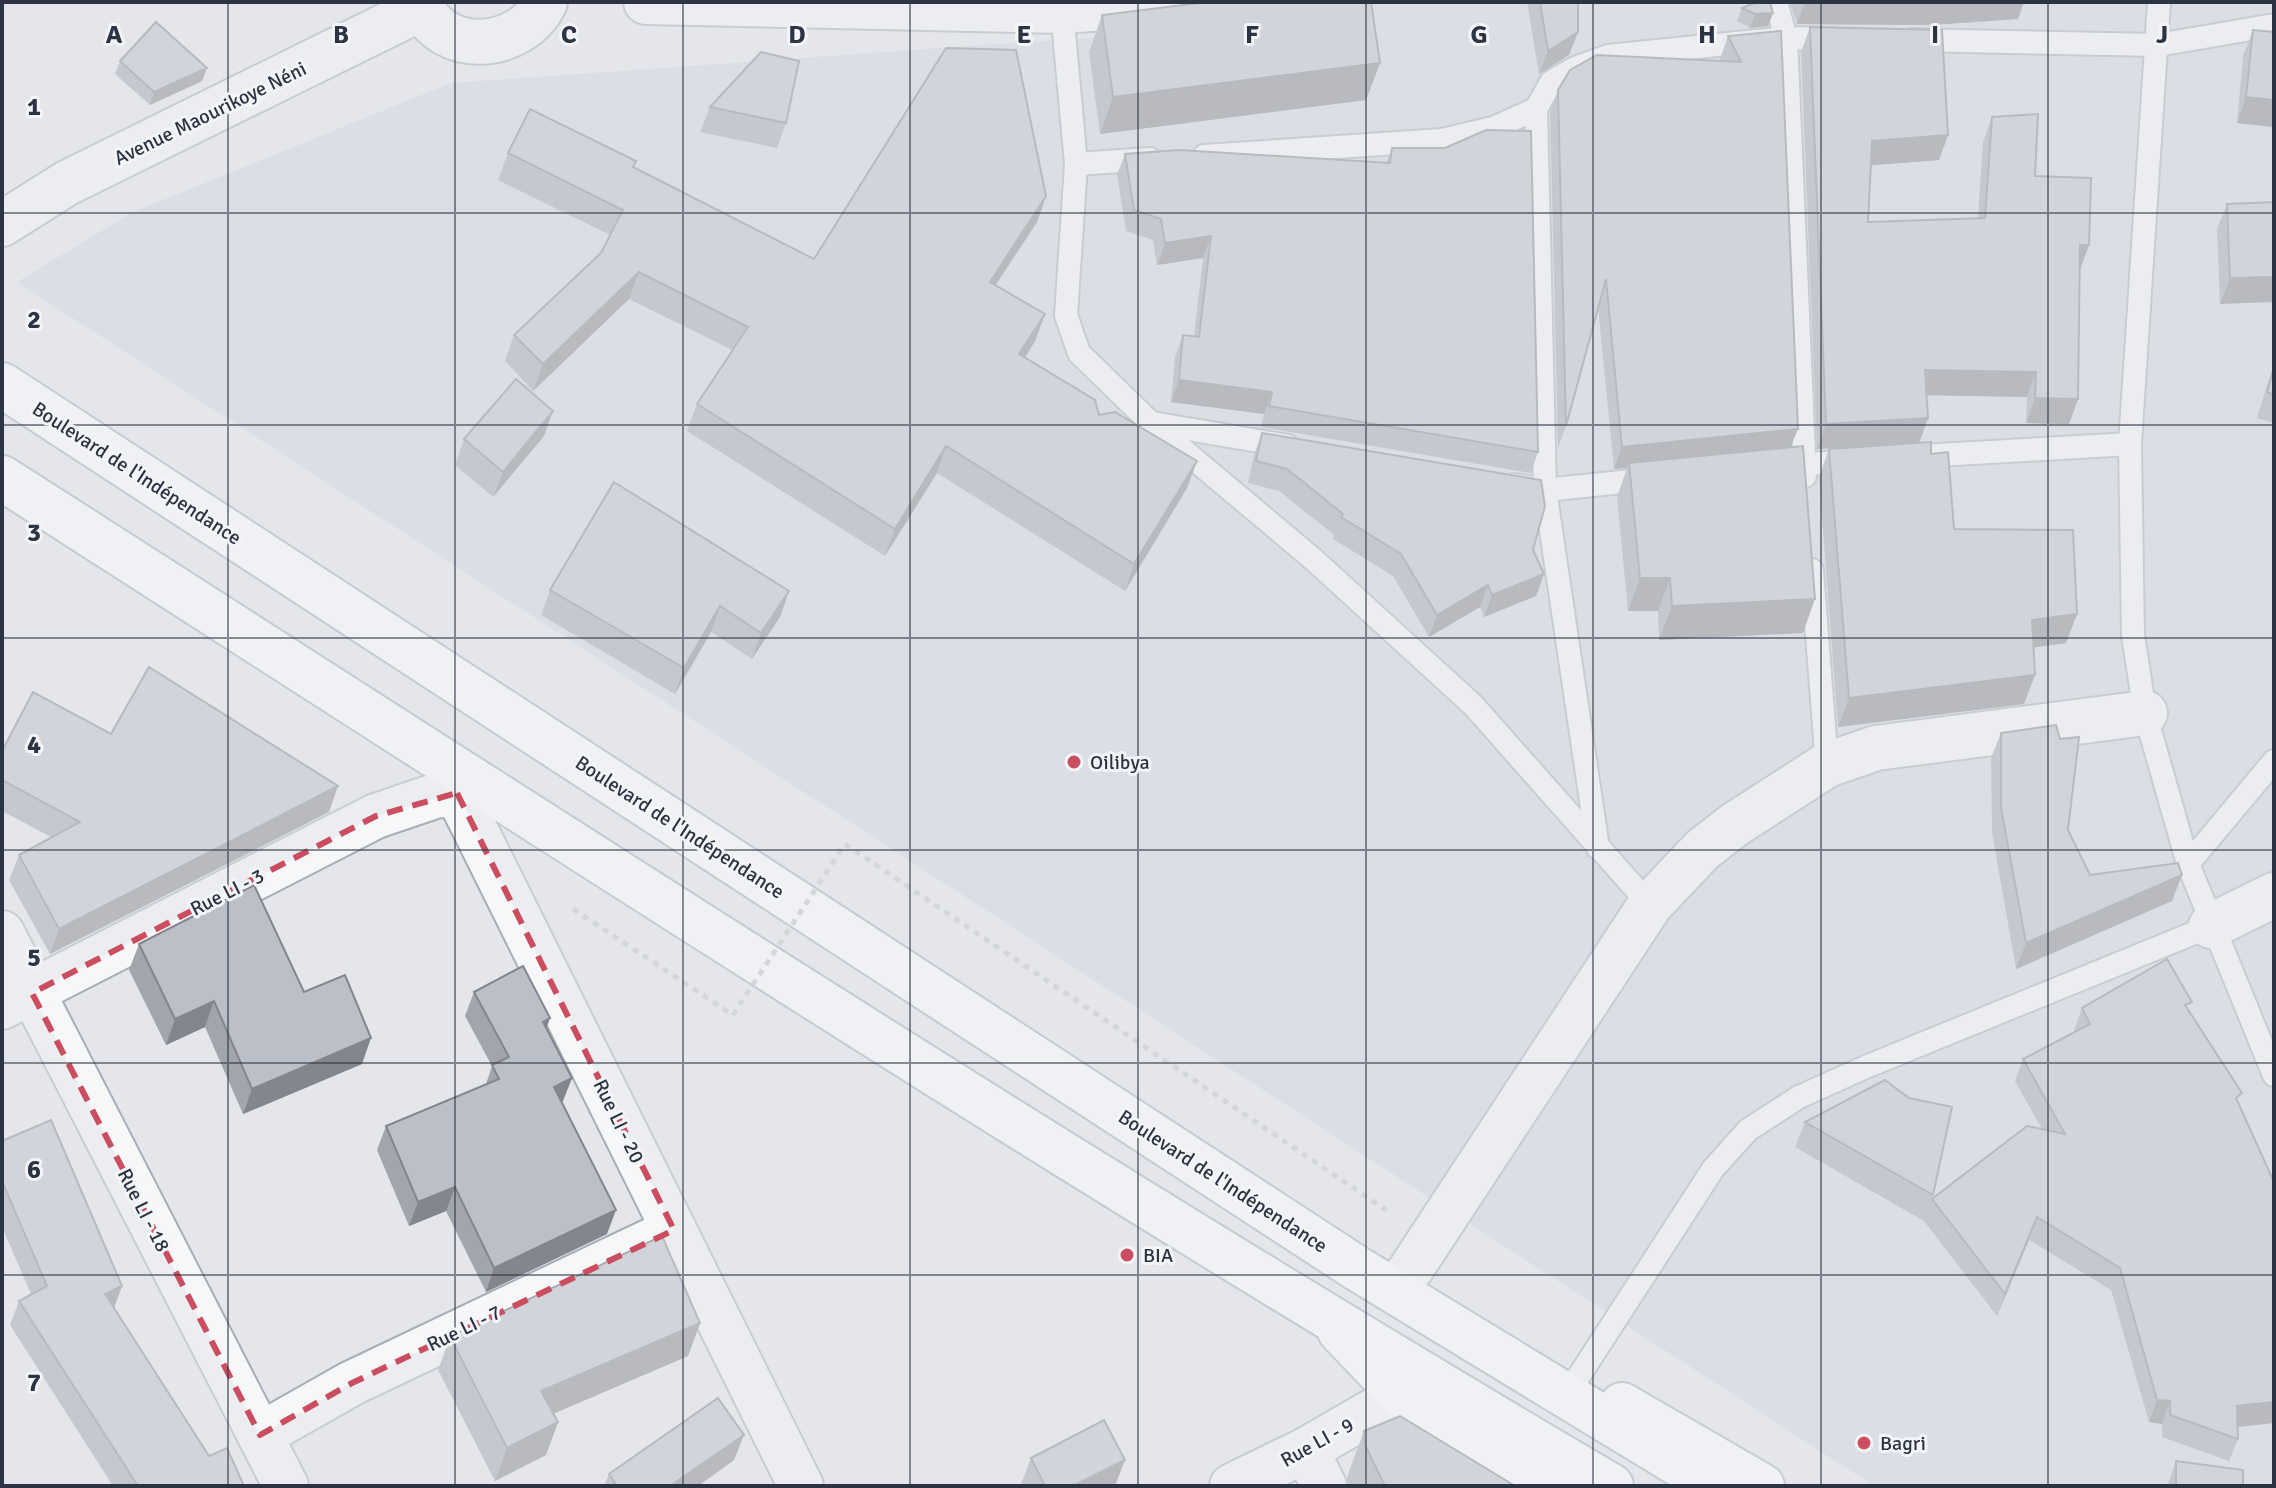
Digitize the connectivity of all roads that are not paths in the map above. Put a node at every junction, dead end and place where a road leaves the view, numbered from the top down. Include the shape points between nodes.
1 (545, 2) edge
2 (646, 2) edge
3 (1193, 2) edge
4 (1776, 2) edge
5 (2159, 2) edge
6 (421, 5) edge
7 (1062, 11) junction
8 (2274, 25) edge
9 (1786, 38) junction
10 (1848, 39) edge
11 (1895, 40) edge
12 (2158, 45) junction
13 (1536, 109) junction
14 (1076, 164) junction
15 (2, 224) edge
16 (2, 385) edge
17 (1151, 423) junction
18 (2130, 444) junction
19 (1309, 450) edge
20 (1804, 464) junction
21 (1759, 468) edge
22 (2, 478) edge
23 (1667, 478) edge
24 (1498, 482) edge
25 (1545, 490) junction
26 (1807, 495) edge
27 (1810, 543) edge
28 (2145, 713) junction
29 (2274, 761) edge
30 (1827, 765) junction
31 (457, 793) junction
32 (500, 797) junction
33 (1598, 848) junction
34 (2188, 864) junction
35 (2274, 895) edge
36 (1650, 905) junction
37 (2211, 926) junction
38 (2, 933) edge
39 (17, 1000) edge
40 (2274, 1075) edge
41 (674, 1230) junction
42 (1358, 1269) junction
43 (1403, 1281) junction
44 (1327, 1318) junction
45 (1561, 1382) junction
46 (1401, 1395) junction
47 (260, 1435) junction
48 (1315, 1468) edge
49 (286, 1486) edge
50 (801, 1486) edge
51 (1232, 1486) edge
52 (1549, 1486) edge
53 (1611, 1486) edge
54 (1715, 1486) edge
55 (1762, 1486) edge

1 - 6 street via 522,31 501,41 478,43 456,38
2 - 7 street
3 - 7 street
4 - 9 lane
5 - 12 lane
6 - 15 street, Avenue Maourikoye Néni via 67,183
7 - 14 lane
8 - 12 lane
9 - 10 lane
9 - 13 lane via 1608,56 1551,82
9 - 20 lane
11 - 12 lane
12 - 18 lane
13 - 14 lane via 1493,128 1442,140
13 - 25 lane
14 - 17 lane via 1066,315 1079,353
16 - 42 main road, Boulevard de l'Indépendance
17 - 19 lane
17 - 33 lane via 1313,559 1473,705
18 - 20 lane
18 - 28 lane via 2130,603
20 - 21 lane
20 - 26 lane
22 - 32 main road
23 - 25 lane
24 - 25 lane
25 - 33 lane
27 - 30 lane
28 - 30 street via 1876,748
28 - 34 lane
29 - 34 lane
30 - 36 street via 1702,850
31 - 32 street
31 - 39 street, Rue LI - 3 via 417,800 376,816
31 - 41 street, Rue LI - 20
32 - 44 main road
33 - 36 lane
34 - 37 lane
35 - 37 street
36 - 43 street
37 - 40 lane
37 - 45 lane via 1868,1066 1799,1097 1748,1130 1713,1169
38 - 39 street, Rue LI - 18
39 - 47 street, Rue LI - 18
41 - 47 street, Rue LI - 7 via 352,1383
41 - 50 street, Rue LI - 20
42 - 43 main road, Boulevard de l'Indépendance
42 - 45 main road, Boulevard de l'Indépendance
43 - 45 main road, Boulevard de l'Indépendance
44 - 46 main road
44 - 53 main road
45 - 54 main road
45 - 55 main road, Boulevard de l'Indépendance
46 - 48 street, Rue LI - 9
46 - 52 main road
47 - 49 street, Rue LI - 18
48 - 51 street, Rue LI - 9

